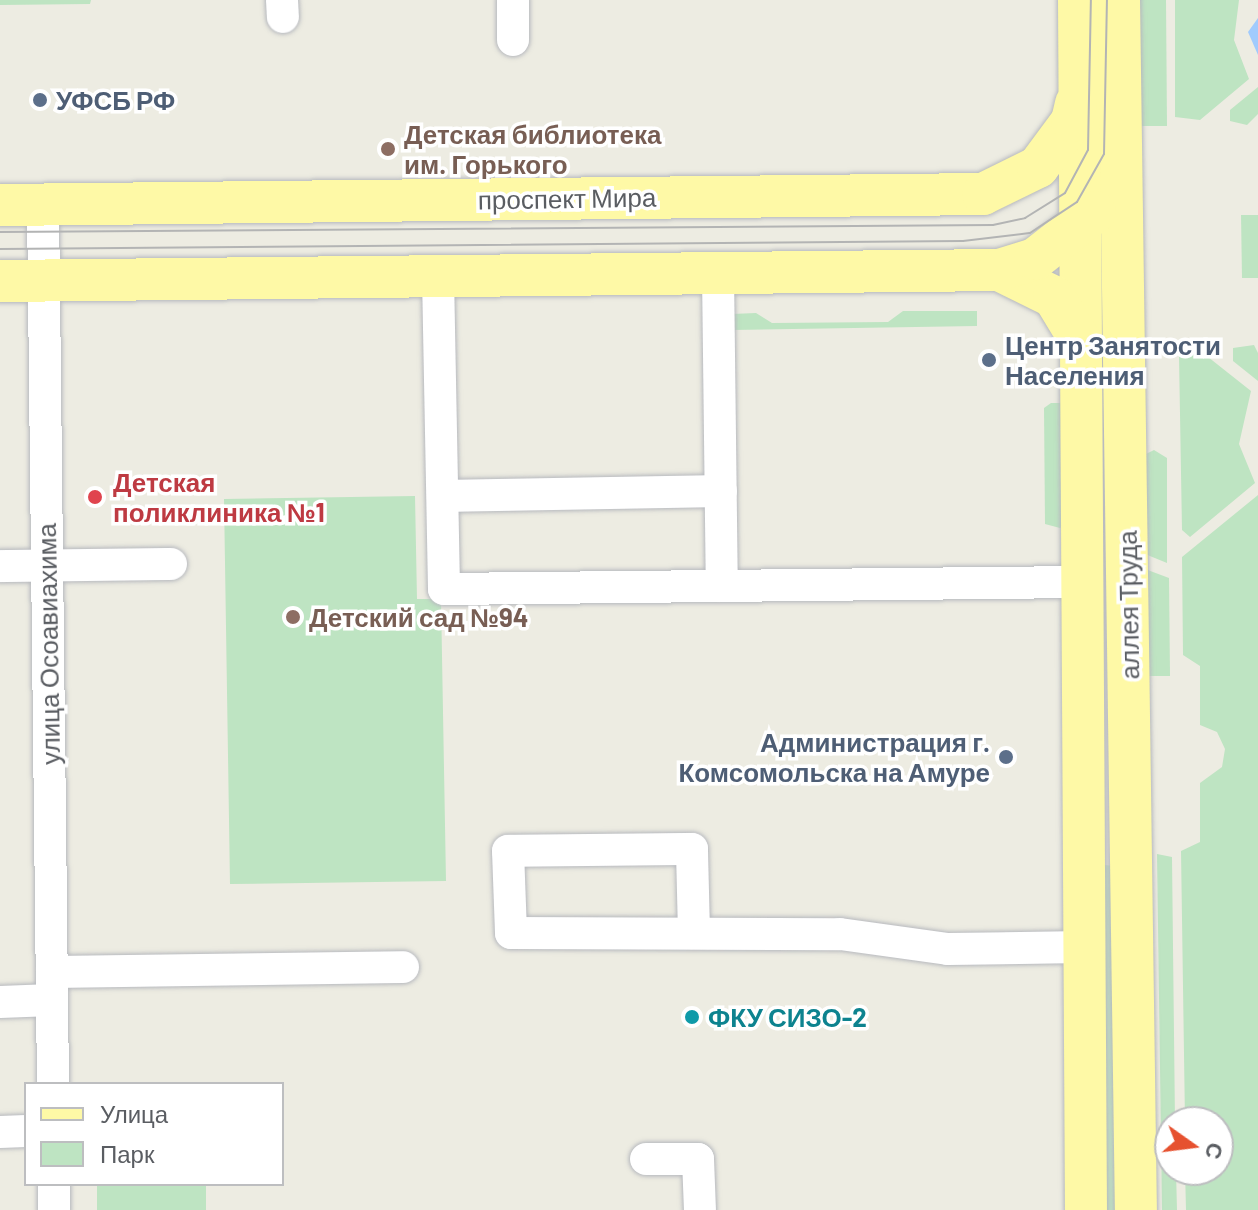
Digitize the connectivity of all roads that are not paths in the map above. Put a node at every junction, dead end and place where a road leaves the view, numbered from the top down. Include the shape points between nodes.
1 (513, 0) edge
2 (1079, 0) edge
3 (1119, 0) edge
4 (513, 40) dead end
5 (1079, 90) junction
6 (1122, 150) junction
7 (43, 204) junction
8 (0, 205) edge
9 (1080, 226) junction
10 (999, 270) junction
11 (718, 273) junction
12 (438, 276) junction
13 (43, 280) junction
14 (0, 281) edge
15 (1080, 340) junction
16 (721, 491) junction
17 (443, 496) junction
18 (171, 564) dead end
19 (0, 566) edge
20 (47, 566) junction
21 (1082, 582) junction
22 (722, 586) junction
23 (1130, 755) junction
24 (1084, 756) junction
25 (694, 933) junction
26 (1084, 947) junction
27 (403, 967) dead end
28 (52, 986) junction
29 (0, 1002) edge
30 (53, 1082) edge
31 (24, 1131) edge
32 (0, 1132) edge
33 (646, 1159) dead end
34 (54, 1186) edge
35 (54, 1210) edge
36 (700, 1210) edge
37 (1086, 1210) edge
38 (1136, 1210) edge

1 - 4 street
2 - 5 main road, аллея Труда
3 - 6 main road, аллея Труда
5 - 7 main road, проспект Мира via 1072,121 1038,167 983,194
5 - 9 main road, аллея Труда
6 - 9 main road via 1111,190
6 - 23 main road, аллея Труда
7 - 8 main road, проспект Мира
7 - 13 street, улица Осоавиахима
9 - 10 main road via 1035,259
9 - 15 main road, аллея Труда
10 - 11 main road
10 - 15 main road via 1054,297
11 - 12 main road
11 - 16 street
12 - 13 main road
12 - 17 street
13 - 14 main road
13 - 20 street, улица Осоавиахима
15 - 21 main road, аллея Труда
16 - 17 street
16 - 22 street
17 - 22 street via 444,589
18 - 20 street
19 - 20 street
20 - 28 street, улица Осоавиахима
21 - 22 street
21 - 24 main road, аллея Труда
23 - 24 main road
23 - 38 main road, аллея Труда
24 - 26 main road, аллея Труда
25 - 25 street via 511,933 508,851 692,849
25 - 26 street via 840,934 948,949
26 - 37 main road, аллея Труда
27 - 28 street
28 - 29 street
28 - 30 street, улица Осоавиахима
31 - 32 street
33 - 36 street via 698,1159
34 - 35 street

